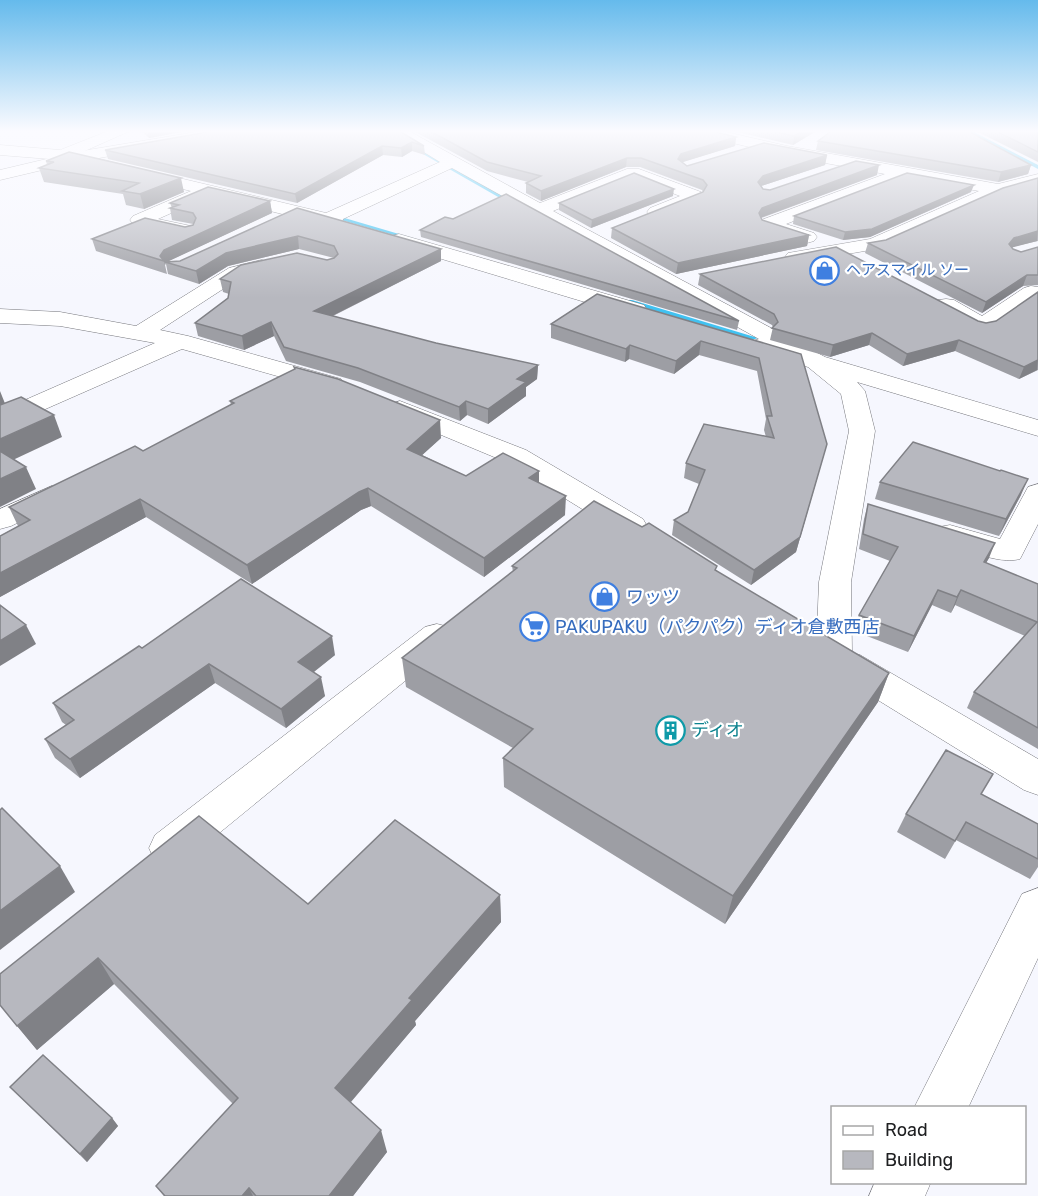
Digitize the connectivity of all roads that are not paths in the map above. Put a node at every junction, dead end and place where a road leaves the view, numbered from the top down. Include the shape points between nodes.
1 (209, 186) junction
2 (403, 186) edge
3 (491, 186) edge
4 (599, 186) edge
5 (669, 186) edge
6 (867, 186) edge
7 (976, 186) edge
8 (1005, 186) edge
9 (996, 190) junction
10 (1038, 197) edge
11 (539, 210) junction
12 (297, 211) junction
13 (339, 217) junction
14 (642, 217) edge
15 (267, 226) edge
16 (610, 229) edge
17 (188, 231) edge
18 (385, 236) edge
19 (588, 238) junction
20 (840, 249) junction
21 (782, 259) edge
22 (279, 262) edge
23 (869, 266) edge
24 (704, 276) edge
25 (670, 283) junction
26 (1032, 292) dead end
27 (931, 298) edge
28 (653, 315) edge
29 (0, 316) edge
30 (139, 334) junction
31 (719, 334) edge
32 (180, 341) junction
33 (819, 363) junction
34 (0, 421) edge
35 (1038, 428) edge
36 (74, 484) edge
37 (1038, 494) edge
38 (0, 520) edge
39 (929, 527) edge
40 (658, 543) edge
41 (459, 617) edge
42 (1038, 779) edge
43 (141, 871) edge
44 (1038, 909) edge
45 (940, 1106) edge

1 - 12 street
1 - 13 street
1 - 17 street via 139,220
2 - 13 street
3 - 11 street
4 - 11 street
5 - 14 street via 695,196
6 - 20 street via 768,224
7 - 9 street
8 - 9 street
9 - 10 street
9 - 20 street via 875,244
11 - 19 street
12 - 13 street
12 - 15 street
16 - 19 street
18 - 28 street
19 - 25 street
20 - 21 street
20 - 23 street
22 - 30 street via 236,272
24 - 25 street
25 - 33 street
26 - 27 street via 977,332
29 - 30 street via 60,319
30 - 32 street
31 - 33 street
32 - 34 street
32 - 40 street via 361,394 516,456 586,517
33 - 35 street
33 - 42 street via 853,391 862,431 861,506 835,582 819,647
36 - 38 street
37 - 39 street via 1010,552
41 - 43 street
44 - 45 street

